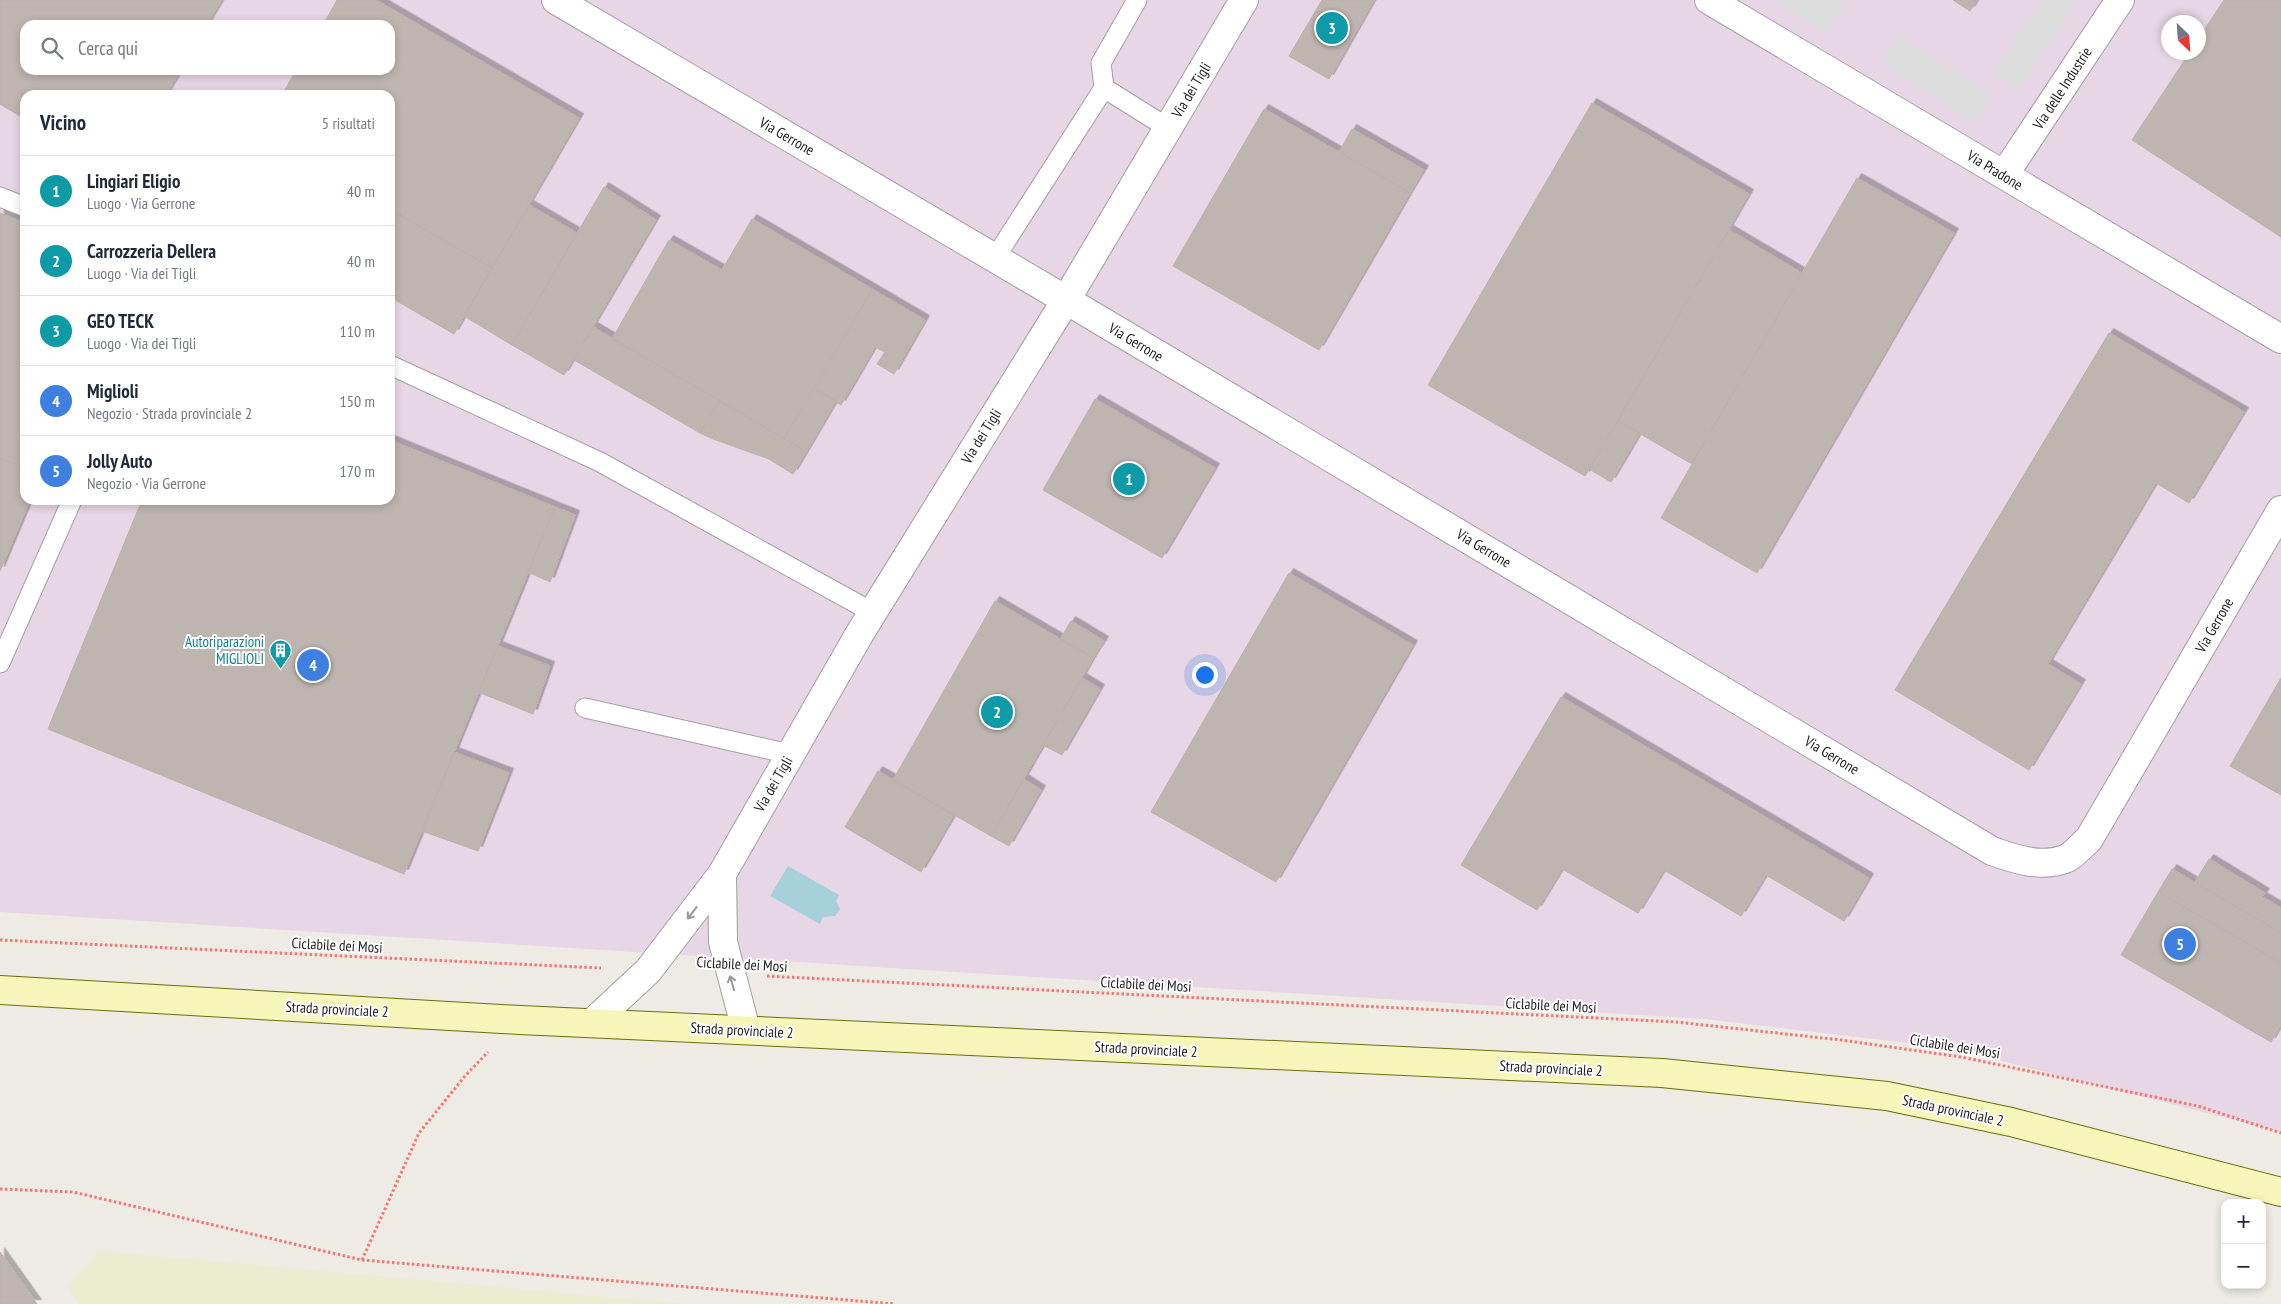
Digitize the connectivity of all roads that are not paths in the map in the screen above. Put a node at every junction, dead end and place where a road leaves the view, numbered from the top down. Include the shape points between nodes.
1 (556, 0) edge
2 (1137, 0) edge
3 (1244, 0) edge
4 (1709, 0) edge
5 (2120, 0) edge
6 (1104, 88) junction
7 (1168, 128) junction
8 (2004, 175) junction
9 (0, 197) edge
10 (20, 205) edge
11 (995, 258) junction
12 (1066, 300) junction
13 (2281, 339) edge
14 (395, 367) edge
15 (70, 505) edge
16 (2281, 510) edge
17 (872, 612) junction
18 (0, 663) edge
19 (585, 708) dead end
20 (790, 754) junction
21 (722, 874) junction
22 (0, 990) edge
23 (592, 1024) junction
24 (746, 1030) junction
25 (2281, 1192) edge

1 - 11 street, Via Gerrone
2 - 6 lane via 1101,63
3 - 7 street, Via dei Tigli
4 - 8 street, Via Pradone
5 - 8 street, Via delle Industrie
6 - 7 lane
6 - 11 lane
7 - 12 street, Via dei Tigli
8 - 13 street, Via Pradone
9 - 10 lane
11 - 12 street, Via Gerrone
12 - 16 street, Via Gerrone via 1992,851 2021,860 2039,863 2065,859 2089,839
12 - 17 street, Via dei Tigli
14 - 17 lane via 600,462
15 - 18 lane
17 - 20 street, Via dei Tigli
19 - 20 lane
20 - 21 street, Via dei Tigli
21 -> 23 street, Via dei Tigli via 648,971
24 -> 21 street via 723,942
22 - 23 main road, Strada provinciale 2
23 - 24 main road, Strada provinciale 2
24 - 25 main road, Strada provinciale 2 via 1662,1073 1887,1096 2011,1122

